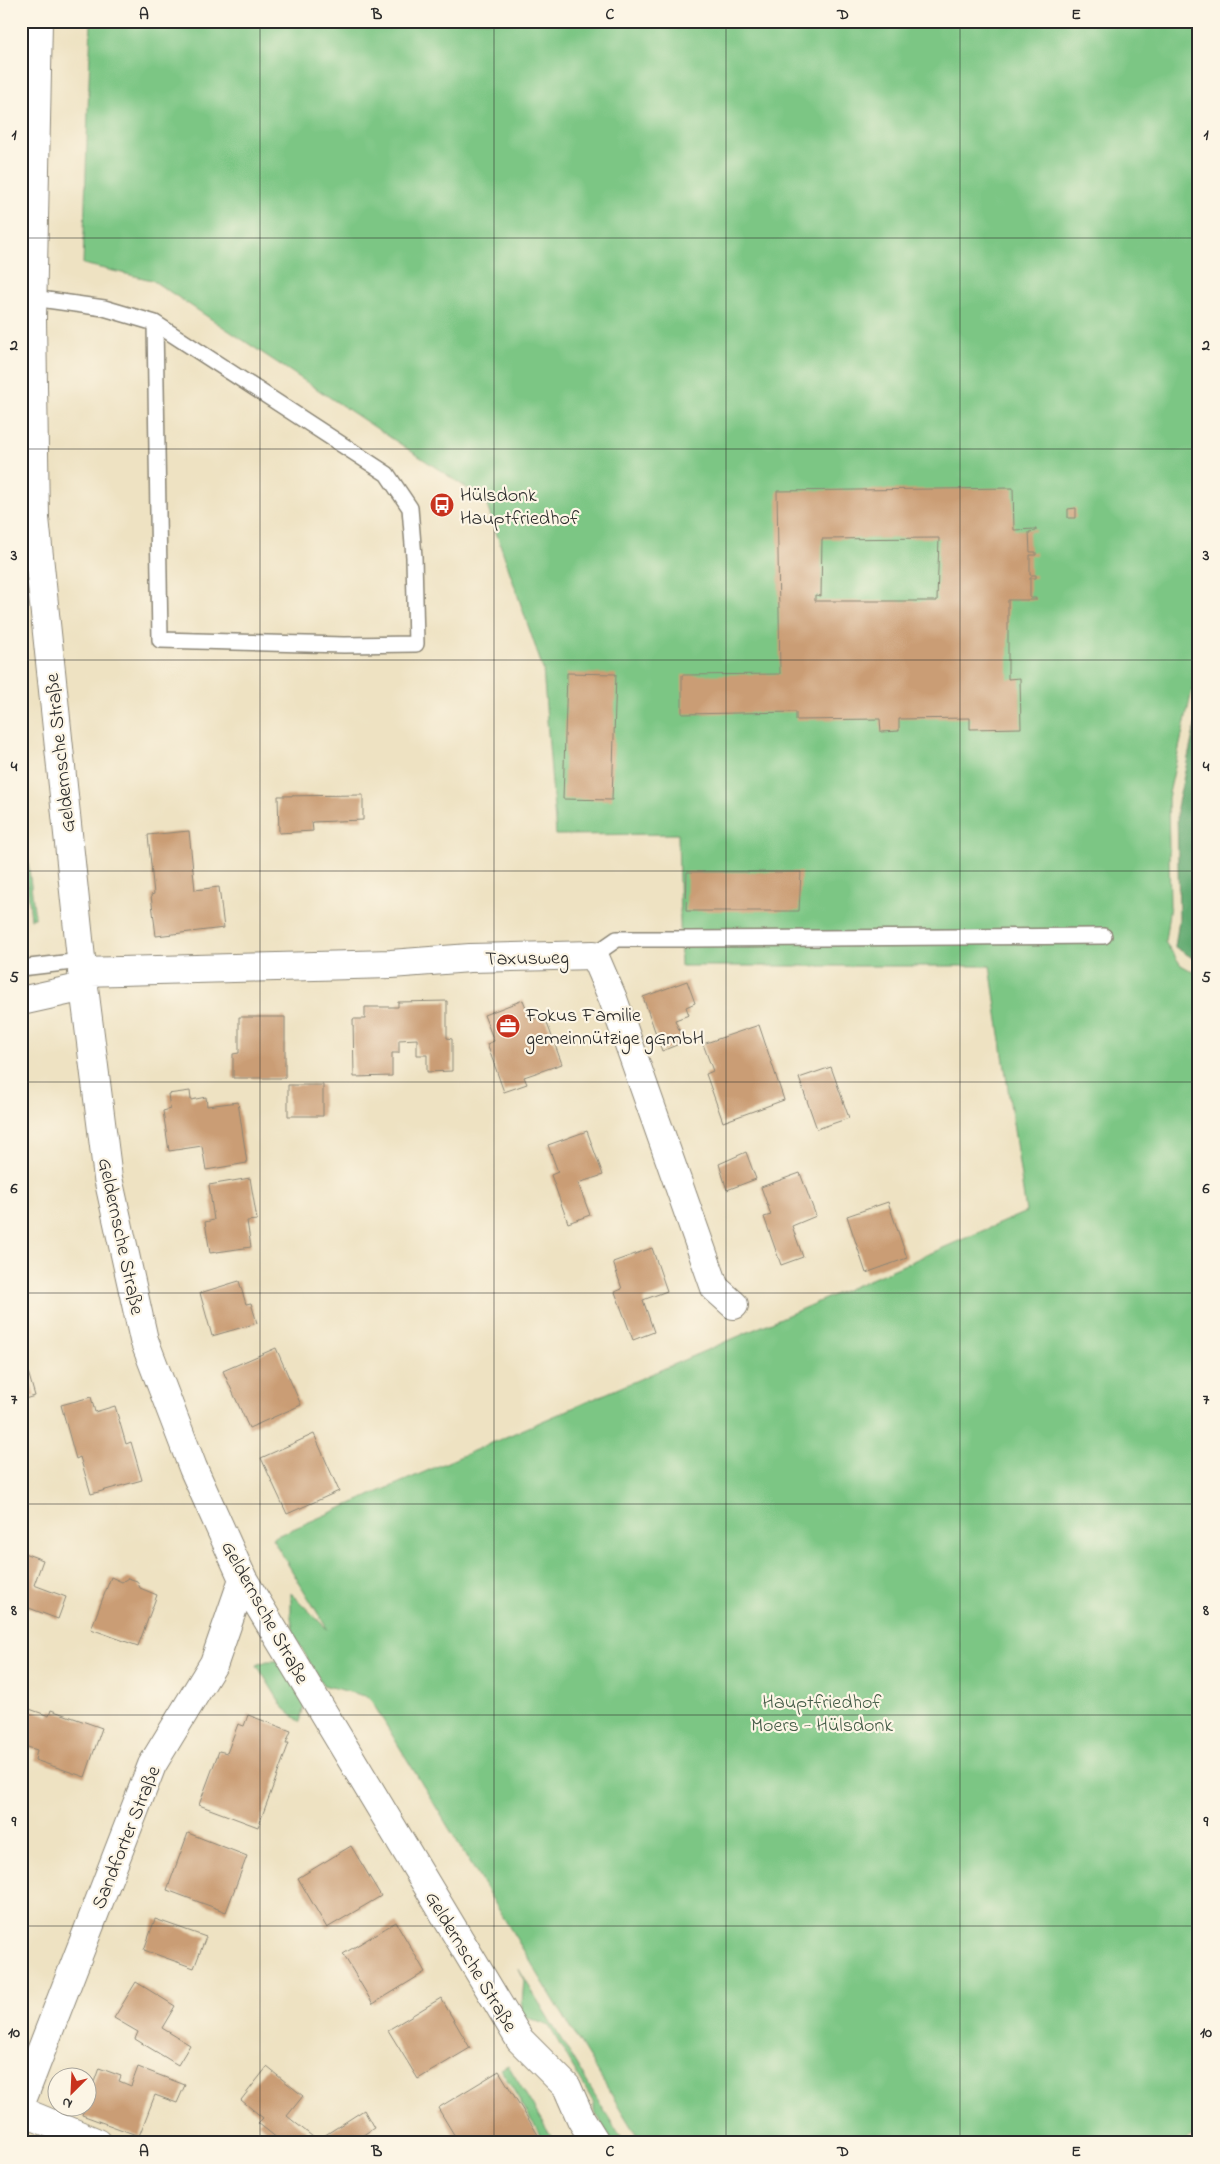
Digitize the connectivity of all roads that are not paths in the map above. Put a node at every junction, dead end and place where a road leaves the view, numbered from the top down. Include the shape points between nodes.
1 (38, 21) edge
2 (29, 312) edge
3 (155, 323) junction
4 (28, 518) edge
5 (1104, 936) dead end
6 (594, 956) junction
7 (21, 968) edge
8 (82, 973) junction
9 (21, 1001) edge
10 (734, 1305) dead end
11 (243, 1579) junction
12 (21, 2103) edge
13 (21, 2111) edge
14 (98, 2143) edge
15 (596, 2143) edge

1 - 2 street, Geldernsche Straße
2 - 3 lane via 104,308
2 - 4 street, Geldernsche Straße
3 - 3 lane via 160,640 416,644 410,508 388,474
4 - 8 street, Geldernsche Straße
5 - 6 lane via 617,939
6 - 8 street, Taxusweg
6 - 10 street, Taxusweg via 613,1000 715,1288
7 - 8 lane
8 - 9 street
8 - 11 street, Geldernsche Straße via 108,1178 144,1340 193,1468
11 - 12 street, Sandforter Straße via 214,1663 152,1765
11 - 15 street, Geldernsche Straße via 520,2040 567,2087
13 - 14 street

